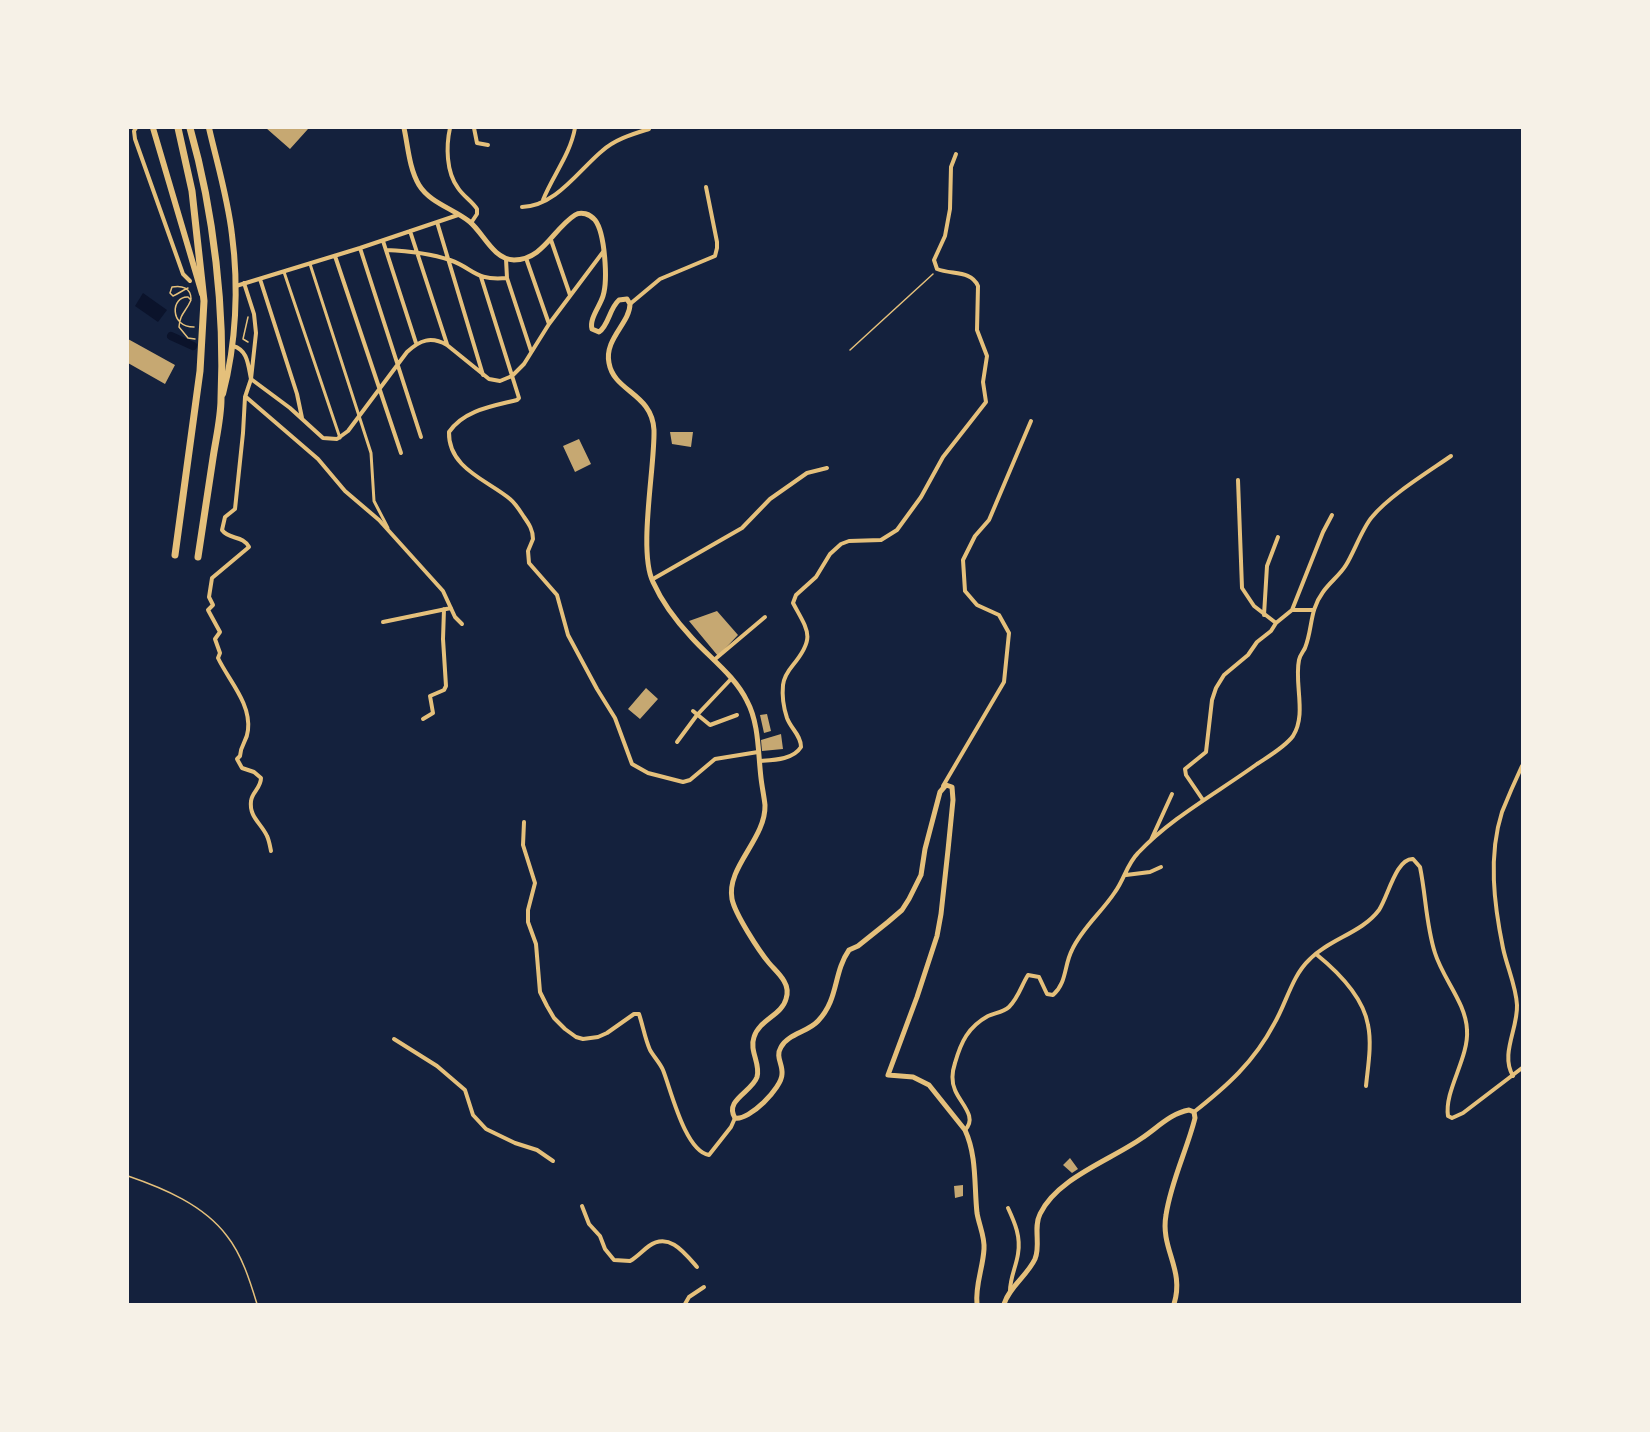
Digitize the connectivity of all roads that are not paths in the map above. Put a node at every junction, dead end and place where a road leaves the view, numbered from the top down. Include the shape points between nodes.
1 (136, 128) edge
2 (153, 128) edge
3 (178, 128) edge
4 (190, 128) edge
5 (209, 128) edge
6 (404, 128) edge
7 (450, 128) edge
8 (474, 128) edge
9 (575, 128) edge
10 (649, 129) dead end
11 (488, 145) dead end
12 (956, 154) dead end
13 (706, 187) dead end
14 (542, 202) junction
15 (522, 207) dead end
16 (458, 214) junction
17 (437, 222) junction
18 (471, 223) junction
19 (410, 231) junction
20 (551, 240) junction
21 (383, 241) junction
22 (360, 248) junction
23 (386, 250) junction
24 (417, 251) junction
25 (603, 252) junction
26 (335, 256) junction
27 (526, 258) junction
28 (506, 259) junction
29 (449, 260) junction
30 (310, 264) junction
31 (284, 271) junction
32 (482, 277) junction
33 (507, 278) junction
34 (260, 279) junction
35 (191, 284) road end
36 (244, 284) junction
37 (235, 286) junction
38 (570, 296) junction
39 (204, 302) junction
40 (630, 304) junction
41 (549, 324) junction
42 (417, 343) junction
43 (447, 345) junction
44 (233, 346) junction
45 (531, 352) junction
46 (398, 363) junction
47 (483, 376) junction
48 (512, 376) junction
49 (251, 379) junction
50 (379, 390) junction
51 (245, 397) junction
52 (221, 400) junction
53 (360, 417) junction
54 (302, 419) junction
55 (1031, 421) dead end
56 (422, 437) dead end
57 (340, 438) junction
58 (401, 453) dead end
59 (1451, 456) dead end
60 (827, 468) dead end
61 (1238, 480) dead end
62 (1332, 515) dead end
63 (390, 534) junction
64 (1278, 537) dead end
65 (175, 555) dead end
66 (198, 557) dead end
67 (652, 580) junction
68 (451, 608) junction
69 (444, 609) junction
70 (1292, 610) junction
71 (1313, 610) junction
72 (1264, 615) junction
73 (765, 617) dead end
74 (383, 622) dead end
75 (1276, 623) junction
76 (462, 624) dead end
77 (713, 660) junction
78 (731, 679) junction
79 (695, 713) junction
80 (737, 715) dead end
81 (423, 719) dead end
82 (677, 742) dead end
83 (758, 752) junction
84 (759, 761) junction
85 (1522, 766) edge
86 (943, 787) junction
87 (1172, 794) dead end
88 (1203, 800) junction
89 (524, 822) dead end
90 (1149, 843) junction
91 (272, 851) dead end
92 (1161, 867) dead end
93 (1126, 875) junction
94 (1316, 954) junction
95 (394, 1039) dead end
96 (1522, 1068) edge
97 (1513, 1076) junction
98 (1366, 1086) dead end
99 (1194, 1112) junction
100 (735, 1119) junction
101 (965, 1130) junction
102 (553, 1161) dead end
103 (582, 1206) dead end
104 (1008, 1208) dead end
105 (697, 1267) dead end
106 (704, 1287) dead end
107 (1010, 1291) junction
108 (685, 1305) edge
109 (977, 1305) edge
110 (1004, 1305) edge
111 (1174, 1305) edge

1 - 35 street via 135,139 183,274
2 - 39 main road
3 - 39 highway via 192,191
4 - 52 highway via 213,243
5 - 37 main road via 232,235
6 - 16 street via 414,172 422,188
7 - 18 street via 449,161 454,182 477,209
8 - 11 street via 477,143
9 - 14 street via 565,160
10 - 14 street via 602,150 573,180
12 - 84 street via 950,173 945,236 934,264 937,269 970,276 978,286 977,330 987,356 984,406 954,441 897,530 881,540 841,544 816,577 794,597 793,603 807,631 807,645 785,676 783,691 787,718 801,747 787,757
13 - 40 street via 717,242 715,256 660,279
14 - 15 street
16 - 17 street
16 - 18 street
17 - 19 street
17 - 29 street
18 - 28 street via 492,249
19 - 21 street
19 - 24 street
20 - 25 street via 574,215 586,214 596,222
20 - 27 street
20 - 38 street
21 - 22 street
21 - 23 street
22 - 26 street
22 - 46 street
23 - 24 street
23 - 42 street
24 - 29 street
24 - 43 street
25 - 38 street
25 - 40 street via 605,289 592,330 603,330 619,300 627,299
26 - 30 street
26 - 50 street
27 - 28 street
27 - 41 street
28 - 33 street
29 - 32 street
29 - 47 street
30 - 31 street
30 - 53 street
31 - 34 street
31 - 57 street
32 - 33 street
32 - 48 street
33 - 45 street
34 - 36 street
34 - 54 street
36 - 37 street
36 - 49 street via 256,333
37 - 44 main road
38 - 41 street
39 - 65 highway via 203,340
40 - 67 street via 608,359 614,375 644,403 652,417 648,555
41 - 45 street
42 - 43 street via 433,340
42 - 46 street
43 - 47 street
44 - 49 street via 246,356
44 - 52 main road
45 - 48 street
46 - 50 street
46 - 56 street
47 - 48 street via 500,381
48 - 83 street via 519,398 460,419 449,432 451,447 469,471 509,499 529,525 533,539 527,559 557,595 568,635 615,718 630,761 648,773 683,782 715,759
49 - 51 street
49 - 54 street
50 - 53 street
50 - 58 street
51 - 63 street via 318,459
51 - 91 street via 235,509 225,517 222,530 244,539 249,547 212,579 209,597 213,605 208,610 220,632 215,639 218,658 237,689 248,719 248,733 237,759 242,768 261,778 251,810
52 - 66 highway
53 - 57 street
53 - 63 street via 371,453 375,501
54 - 57 street via 323,438
55 - 86 street via 989,520 975,536 963,560 965,591 977,605 999,615 1009,633 1004,682
59 - 71 street via 1371,517 1345,567
60 - 67 street via 803,476 770,499 742,528
61 - 72 street via 1242,588
62 - 70 street
63 - 68 street via 443,591
64 - 72 street via 1267,566
67 - 77 street via 675,617
68 - 69 street
68 - 76 street
69 - 74 street
69 - 81 street via 447,686 430,696 433,713
70 - 71 street
70 - 75 street
71 - 88 street via 1297,672 1299,708 1293,735
72 - 75 street
73 - 77 street
75 - 88 street via 1216,688 1206,752 1185,769
77 - 78 street
78 - 79 street
78 - 83 street via 753,715
79 - 80 street via 710,725
79 - 82 street
83 - 84 street
84 - 100 street via 765,802 763,818 735,877 732,898 739,917 782,978 787,993 784,1005 753,1037 758,1075 733,1105
85 - 97 street via 1502,814 1493,874 1498,920 1517,1003 1507,1062
86 - 100 street via 921,874 909,899 888,922 849,950 830,1006 814,1026 784,1042 778,1057 782,1073 778,1083 755,1111
86 - 101 street via 952,787 953,800 941,914 927,968 888,1075 913,1077 930,1085
87 - 90 street
88 - 90 street
89 - 100 street via 523,845 535,883 528,922 537,950 540,992 550,1012 565,1029 583,1039 607,1033 639,1014 679,1115 704,1155 709,1155
90 - 93 street via 1134,858
92 - 93 street
93 - 101 street via 1076,942 1058,991 1047,994 1039,977 1028,975 1020,994 1008,1008 988,1016 965,1036 952,1079 971,1119
94 - 97 street via 1377,913 1399,868 1405,860 1413,859 1420,867 1430,939 1467,1028 1448,1116 1463,1113
94 - 98 street via 1340,975 1365,1012 1370,1041
94 - 99 street via 1302,968 1258,1051 1227,1086
95 - 102 street via 465,1090 473,1115 486,1129 540,1151
96 - 97 street
99 - 107 street via 1185,1110 1171,1118 1058,1191 1040,1214 1035,1259
99 - 111 street via 1166,1215 1165,1240 1178,1281
101 - 109 street via 974,1158 984,1245
103 - 105 street via 589,1224 614,1260 630,1261 654,1243 666,1241 678,1247
104 - 107 street via 1019,1235
106 - 108 street via 689,1296
107 - 110 street

